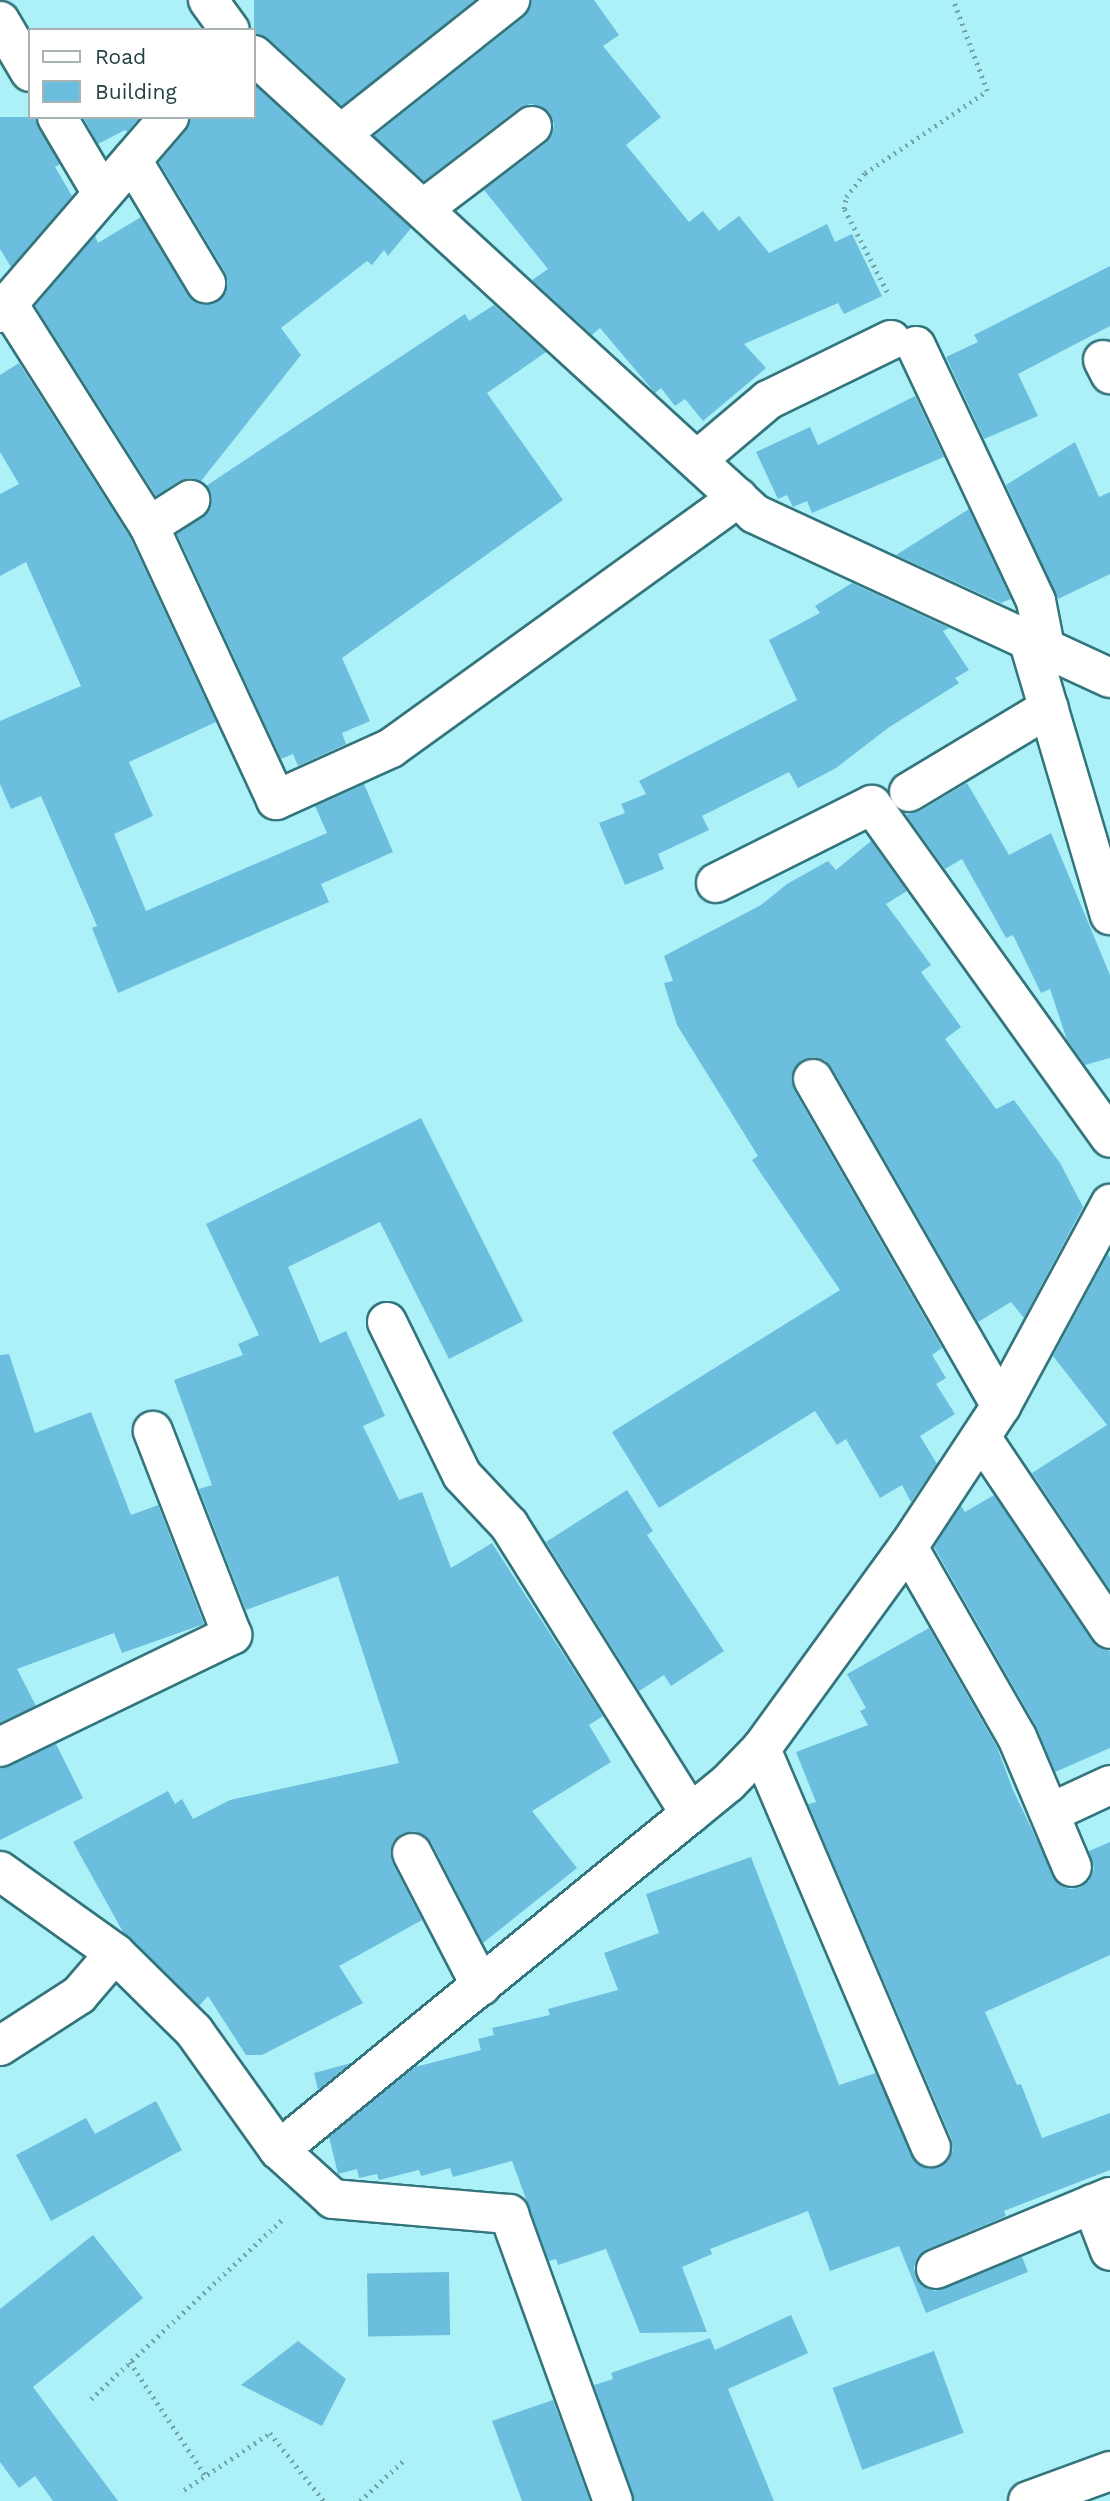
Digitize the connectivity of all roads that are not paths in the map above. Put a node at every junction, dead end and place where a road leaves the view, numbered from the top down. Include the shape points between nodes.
1 (208, 0) edge
2 (510, 0) edge
3 (0, 21) edge
4 (229, 28) edge
5 (256, 57) edge
6 (28, 69) edge
7 (58, 119) edge
8 (167, 119) edge
9 (532, 126) dead end
10 (341, 134) junction
11 (132, 159) junction
12 (102, 192) junction
13 (423, 209) junction
14 (206, 283) dead end
15 (4, 309) edge
16 (697, 460) junction
17 (738, 498) junction
18 (190, 499) dead end
19 (149, 526) junction
20 (1037, 643) junction
21 (1110, 678) edge
22 (1049, 708) junction
23 (909, 792) dead end
24 (716, 883) dead end
25 (1110, 915) edge
26 (813, 1079) dead end
27 (1110, 1138) edge
28 (1110, 1204) edge
29 (387, 1322) dead end
30 (991, 1422) junction
31 (153, 1431) dead end
32 (908, 1547) junction
33 (1110, 1629) edge
34 (0, 1747) edge
35 (761, 1749) junction
36 (1110, 1784) edge
37 (1050, 1813) junction
38 (690, 1814) junction
39 (412, 1853) dead end
40 (1072, 1867) dead end
41 (0, 1871) edge
42 (115, 1953) junction
43 (481, 1986) junction
44 (0, 2046) edge
45 (931, 2147) dead end
46 (279, 2150) junction
47 (1101, 2201) edge
48 (1110, 2251) edge
49 (936, 2269) dead end
50 (1110, 2471) edge
51 (613, 2501) edge
52 (1028, 2501) edge

1 - 4 street
2 - 10 street
3 - 6 street
5 - 10 street
7 - 12 street
8 - 11 street
9 - 13 street
10 - 13 street
11 - 12 street
11 - 14 street
12 - 15 street
13 - 16 street
15 - 19 street
16 - 17 street
16 - 20 street via 768,400 904,343 1036,601
17 - 19 street via 391,748 276,800
17 - 20 street via 755,514
18 - 19 street
20 - 21 street
20 - 22 street
22 - 23 street
22 - 25 street
24 - 27 street via 872,805
26 - 30 street
28 - 30 street
29 - 38 street via 462,1475 509,1525
30 - 32 street
30 - 33 street
31 - 34 street via 232,1635
32 - 35 street
32 - 37 street via 1017,1737
35 - 38 street
35 - 45 street
36 - 37 street
37 - 40 street
38 - 43 street
39 - 43 street
41 - 42 street
42 - 44 street via 79,1995
42 - 46 street via 194,2031
43 - 46 street
46 - 51 street via 333,2199 509,2214
47 - 48 street
47 - 49 street
50 - 52 street

